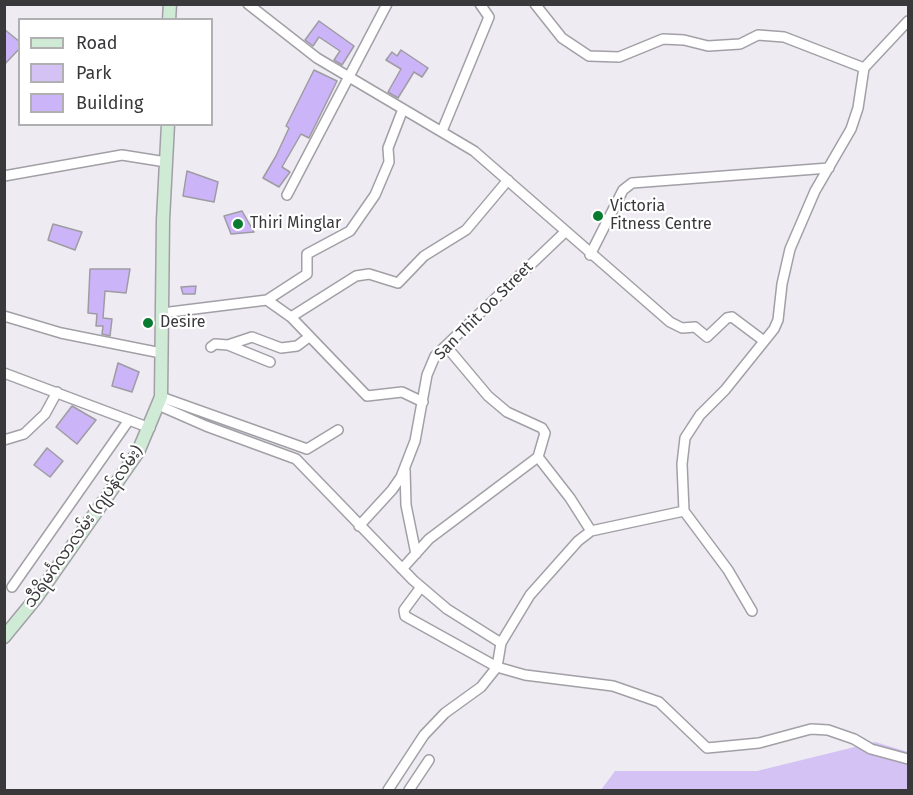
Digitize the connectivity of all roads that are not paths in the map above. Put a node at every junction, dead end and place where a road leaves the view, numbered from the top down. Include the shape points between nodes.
1 (248, 4) edge
2 (387, 4) edge
3 (480, 4) edge
4 (535, 4) edge
5 (909, 21) edge
6 (864, 68) junction
7 (350, 78) junction
8 (403, 109) junction
9 (168, 126) edge
10 (442, 131) junction
11 (166, 162) junction
12 (829, 168) junction
13 (4, 176) edge
14 (508, 180) junction
15 (287, 195) dead end
16 (565, 232) junction
17 (590, 255) junction
18 (267, 300) junction
19 (162, 313) junction
20 (4, 316) edge
21 (291, 317) junction
22 (309, 337) junction
23 (764, 341) junction
24 (228, 345) junction
25 (446, 346) junction
26 (211, 347) dead end
27 (161, 353) junction
28 (270, 362) dead end
29 (4, 373) edge
30 (57, 393) junction
31 (159, 401) junction
32 (423, 402) junction
33 (129, 420) junction
34 (150, 428) junction
35 (338, 430) dead end
36 (4, 440) edge
37 (538, 457) junction
38 (405, 466) junction
39 (684, 511) junction
40 (359, 526) junction
41 (591, 531) junction
42 (416, 554) junction
43 (402, 569) junction
44 (12, 587) dead end
45 (421, 587) junction
46 (752, 611) dead end
47 (4, 638) edge
48 (501, 643) junction
49 (497, 667) junction
50 (909, 759) edge
51 (429, 760) dead end
52 (388, 790) edge
53 (409, 790) edge

1 - 7 street via 317,58
2 - 7 street
3 - 10 street via 489,17
4 - 6 street via 562,38 589,56 633,54 663,39 708,46 740,44 758,35 784,37
5 - 6 street
6 - 12 street via 855,118
7 - 8 street
7 - 15 street
8 - 10 street
8 - 18 street via 388,148 384,177 350,231 307,254 307,274
9 - 11 street, သီရိမင်္ဂလာလမ်း (ဂျပန်လမ်း)
10 - 14 street via 474,151
11 - 13 street via 122,155
11 - 19 street, သီရိမင်္ဂလာလမ်း (ဂျပန်လမ်း)
12 - 17 street via 632,183 623,190
12 - 23 street via 790,249 778,320
14 - 16 street
14 - 21 street via 466,230 424,256 402,281 394,284 369,274 356,276
16 - 17 street
16 - 25 street, San Thit Oo Street
17 - 23 street via 682,328 695,327 707,337 732,317
18 - 19 street
18 - 21 street
19 - 27 street, သီရိမင်္ဂလာလမ်း (ဂျပန်လမ်း)
20 - 27 street via 70,336
21 - 22 street
22 - 24 street via 297,346 281,348 252,337
22 - 32 street via 367,396 402,392
23 - 39 street via 685,438
24 - 26 street
24 - 28 street
25 - 32 street, San Thit Oo Street via 435,356
25 - 37 street via 488,396 507,412 542,428
27 - 31 street, သီရိမင်္ဂလာလမ်း (ဂျပန်လမ်း)
29 - 30 street
30 - 33 street
30 - 36 street via 45,414 24,434
31 - 34 street, သီရိမင်္ဂလာလမ်း (ဂျပန်လမ်း)
31 - 35 street via 307,449
31 - 40 street via 206,426 296,459
32 - 38 street, San Thit Oo Street
33 - 34 street
33 - 44 street
34 - 47 street, သီရိမင်္ဂလာလမ်း (ဂျပန်လမ်း) via 105,502
37 - 41 street
37 - 42 street via 477,500
38 - 40 street, San Thit Oo Street via 392,490
38 - 42 street via 406,505
39 - 41 street
39 - 46 street via 728,570
40 - 43 street
41 - 48 street via 530,595
42 - 43 street
43 - 45 street
45 - 48 street via 447,609
45 - 49 street via 404,610 405,616
48 - 49 street
49 - 50 street via 525,675 613,686 659,702 707,748 820,729
49 - 52 street via 481,687 445,713 424,735
51 - 53 street

